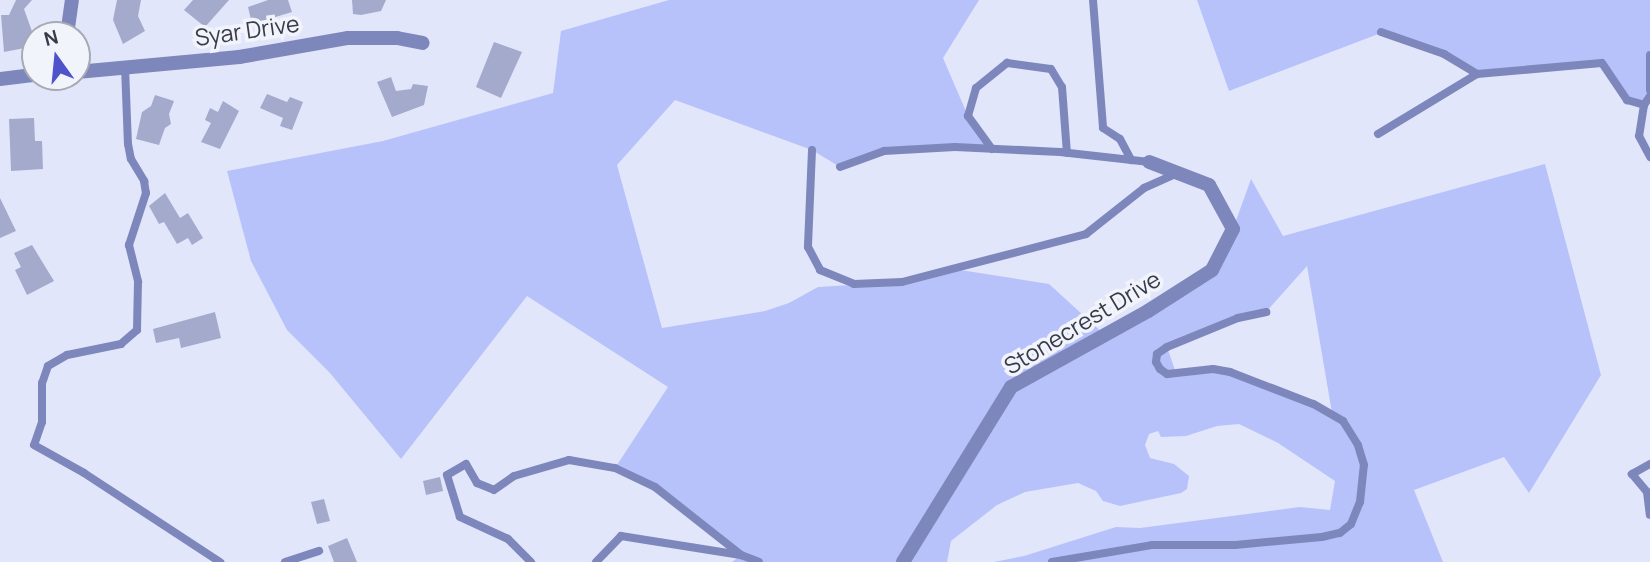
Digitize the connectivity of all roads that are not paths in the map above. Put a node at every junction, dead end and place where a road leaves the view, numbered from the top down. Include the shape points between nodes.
1 (72, 0) edge
2 (1093, 0) edge
3 (69, 21) edge
4 (1381, 33) dead end
5 (422, 43) dead end
6 (1650, 55) edge
7 (125, 67) junction
8 (91, 71) edge
9 (1477, 74) junction
10 (21, 77) edge
11 (0, 79) edge
12 (1650, 90) edge
13 (1650, 96) edge
14 (1644, 105) junction
15 (1378, 134) dead end
16 (992, 149) junction
17 (811, 150) dead end
18 (1067, 153) junction
19 (1650, 157) edge
20 (1131, 160) junction
21 (1149, 162) joint
22 (840, 167) dead end
23 (1177, 173) junction
24 (1266, 312) dead end
25 (1650, 464) edge
26 (1650, 515) edge
27 (319, 551) dead end
28 (741, 555) junction
29 (220, 562) edge
30 (285, 562) edge
31 (531, 562) edge
32 (596, 562) edge
33 (759, 562) edge
34 (903, 562) edge
35 (1052, 562) edge

1 - 3 street
2 - 20 lane via 1103,128 1119,139
4 - 9 lane via 1444,54
5 - 7 street, Syar Drive via 360,37 239,57
6 - 12 lane
7 - 8 street, Syar Drive
7 - 29 lane via 128,144 146,194 129,244 138,282 137,330 121,344 67,355 48,366 42,383 42,422 34,445
9 - 14 lane via 1602,63 1627,100
9 - 15 lane
10 - 11 street
13 - 14 lane
14 - 19 lane via 1639,136
16 - 18 lane
16 - 18 lane via 968,116 975,88 1007,64 1051,69 1062,87
16 - 22 lane via 884,151
17 - 23 lane via 808,247 820,270 854,284 902,282 1086,234 1144,188
18 - 20 lane
20 - 21 lane
21 - 23 street, Stonecrest Drive
23 - 34 street, Stonecrest Drive via 1209,185 1233,229 1212,270 1011,387
24 - 35 lane via 1238,318 1167,347 1157,354 1156,362 1167,374 1213,369 1230,372 1313,404 1343,421 1364,464 1360,502 1351,524 1340,533 1322,537 1236,545 1142,546
25 - 26 lane via 1632,474 1647,492
27 - 30 lane
28 - 31 lane via 655,487 615,468 569,460 514,476 494,490 477,482 466,464 447,475 460,517 508,539
28 - 32 lane via 621,536
28 - 33 lane

